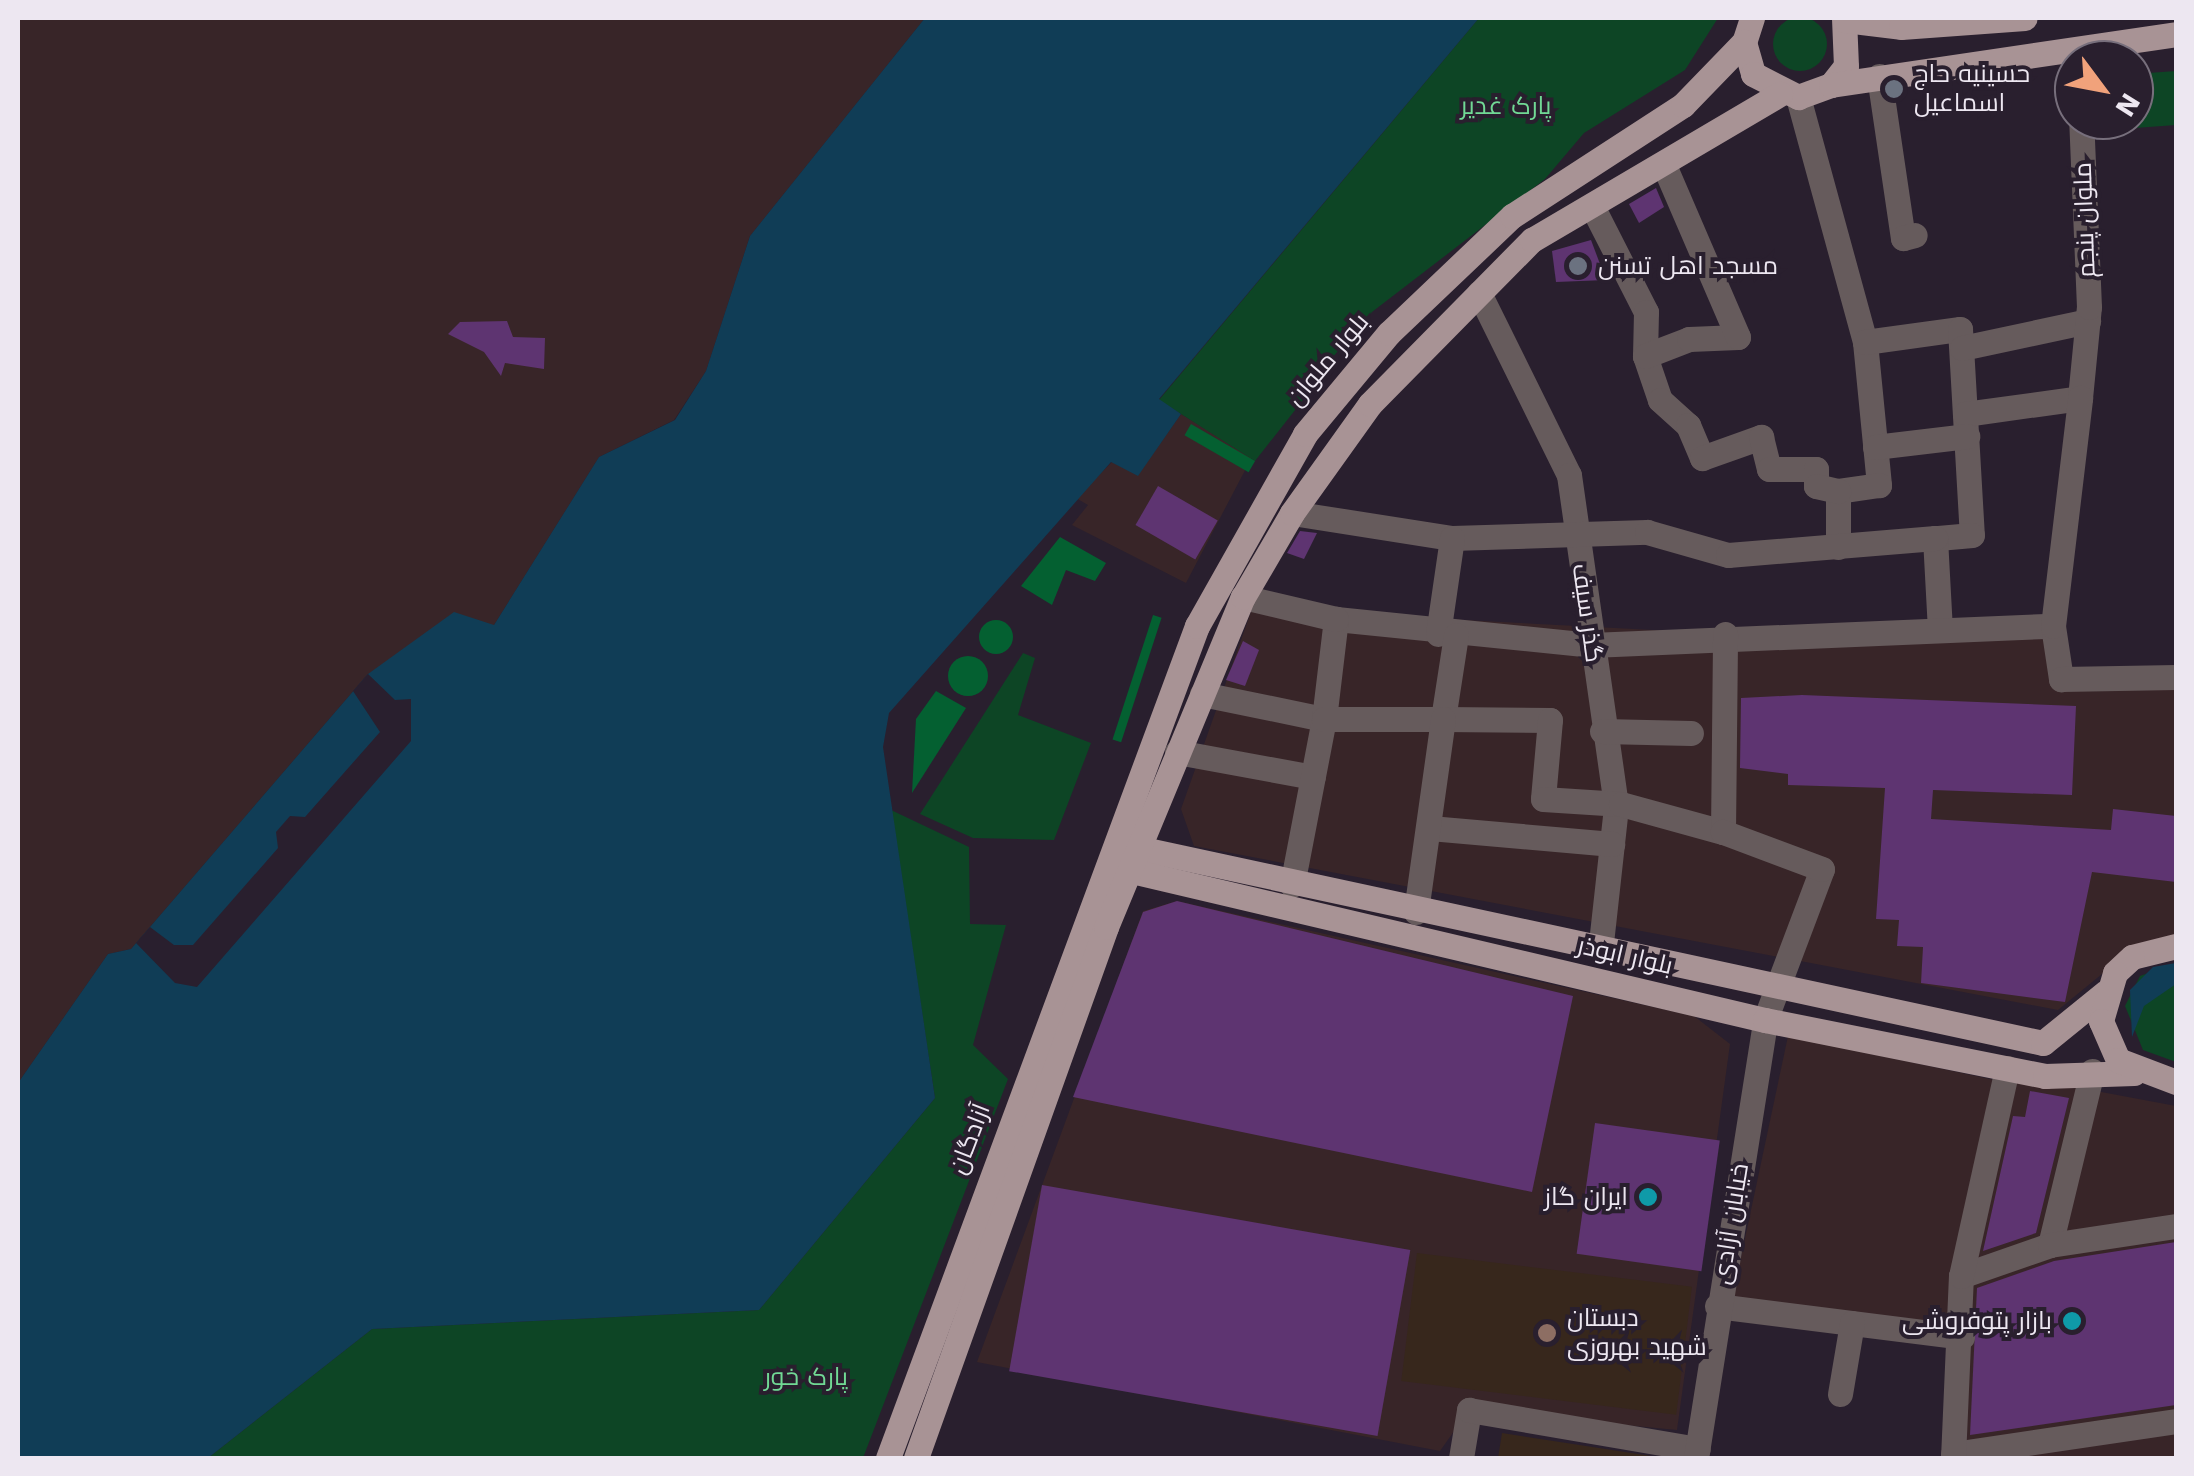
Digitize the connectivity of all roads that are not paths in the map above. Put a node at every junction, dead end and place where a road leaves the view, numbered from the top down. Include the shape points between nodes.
1 (1844, 18) edge
2 (2025, 18) edge
3 (1748, 30) edge
4 (2176, 34) edge
5 (2141, 40) edge
6 (2054, 54) edge
7 (1879, 76) junction
8 (1831, 85) junction
9 (1789, 95) junction
10 (2082, 140) edge
11 (1664, 164) junction
12 (1592, 206) junction
13 (1915, 236) dead end
14 (1479, 293) junction
15 (2088, 321) junction
16 (1865, 342) junction
17 (1962, 348) junction
18 (1645, 356) junction
19 (2080, 398) junction
20 (1966, 425) junction
21 (1875, 447) junction
22 (1838, 490) junction
23 (1292, 512) junction
24 (1577, 537) junction
25 (1452, 538) junction
26 (1935, 538) junction
27 (1838, 547) junction
28 (1243, 597) junction
29 (1336, 619) junction
30 (2053, 626) junction
31 (1940, 629) junction
32 (1447, 634) junction
33 (1725, 634) junction
34 (1591, 645) junction
35 (2176, 676) edge
36 (1202, 694) junction
37 (1324, 719) junction
38 (1443, 719) junction
39 (1602, 732) junction
40 (1690, 733) dead end
41 (1177, 752) junction
42 (1313, 777) junction
43 (1616, 807) junction
44 (1430, 828) junction
45 (1723, 832) junction
46 (1612, 844) junction
47 (1122, 857) junction
48 (1292, 885) junction
49 (1416, 912) junction
50 (2176, 946) edge
51 (1600, 952) junction
52 (1772, 990) junction
53 (2106, 992) junction
54 (1765, 1020) junction
55 (2044, 1043) junction
56 (2007, 1068) junction
57 (2092, 1071) junction
58 (2134, 1072) junction
59 (2044, 1076) junction
60 (2176, 1082) edge
61 (2176, 1226) edge
62 (2050, 1245) junction
63 (1961, 1276) junction
64 (1717, 1306) junction
65 (1852, 1323) junction
66 (1962, 1337) junction
67 (1840, 1394) dead end
68 (2176, 1420) edge
69 (1697, 1454) edge
70 (1953, 1456) edge
71 (888, 1458) edge
72 (916, 1458) edge
73 (1461, 1458) edge

1 - 2 main road via 1901,27
1 - 8 main road via 1850,43
3 - 9 main road via 1754,74
3 - 47 main road, بلوار ملوان via 1683,105 1512,216 1344,382 1208,603
4 - 5 main road
6 - 7 main road
7 - 8 main road
7 - 13 street via 1903,238
8 - 9 main road
9 - 11 main road
9 - 16 street
10 - 15 street, ملوان پنجم
11 - 12 main road
11 - 18 street via 1738,337 1690,339
12 - 14 main road via 1532,240
12 - 18 street via 1646,312
14 - 23 main road via 1370,404
14 - 24 street, گذر سیف via 1563,459
15 - 17 street
15 - 19 street, ملوان پنجم
16 - 17 street via 1950,328 1960,330
16 - 21 street
17 - 20 street
18 - 22 street via 1660,400 1688,425 1702,458 1760,438 1770,469 1816,468 1816,486
19 - 20 street
19 - 30 street, ملوان پنجم
20 - 21 street
20 - 26 street via 1972,536
21 - 22 street via 1879,485
22 - 27 street
23 - 25 street
23 - 28 main road
24 - 25 street
24 - 27 street via 1648,532 1728,555
24 - 34 street, گذر سیف
25 - 32 street
26 - 27 street
26 - 31 street
28 - 29 street
28 - 36 main road
29 - 32 street
29 - 37 street
30 - 31 street
30 - 35 street, ملوان پنجم via 2061,679
31 - 33 street
32 - 34 street
32 - 38 street
33 - 34 street
33 - 45 street
34 - 39 street, گذر سیف
36 - 37 street
36 - 41 main road
37 - 38 street
37 - 42 street
38 - 43 street via 1550,720 1543,799
38 - 44 street
39 - 40 street
39 - 43 street, گذر سیف
41 - 42 street
41 - 47 main road
42 - 48 street
43 - 45 street
43 - 46 street, گذر سیف
44 - 46 street
44 - 49 street
45 - 52 street, خیابان آزادی via 1822,869
46 - 51 street, گذر سیف
47 - 48 main road, بلوار ابوذر
47 - 54 main road, بلوار ابوذر
47 - 71 main road, آزادگان
47 - 72 main road
48 - 49 main road, بلوار ابوذر
49 - 51 main road, بلوار ابوذر
50 - 53 main road via 2132,957
51 - 52 main road, بلوار ابوذر
52 - 54 street, خیابان آزادی
52 - 55 main road, بلوار ابوذر
53 - 55 main road
53 - 58 main road via 2103,1034
54 - 56 main road, بلوار ابوذر
54 - 64 street, خیابان آزادی
55 - 59 main road via 2056,1059
56 - 59 main road, بلوار ابوذر
56 - 63 street
57 - 58 main road, بلوار ابوذر
57 - 59 main road, بلوار ابوذر
57 - 62 street
58 - 60 main road, بلوار ابوذر
61 - 62 street
62 - 63 street
63 - 66 street
64 - 65 street
64 - 69 street, خیابان آزادی
65 - 66 street
65 - 67 street
66 - 70 street
68 - 70 street
69 - 73 street via 1469,1410

